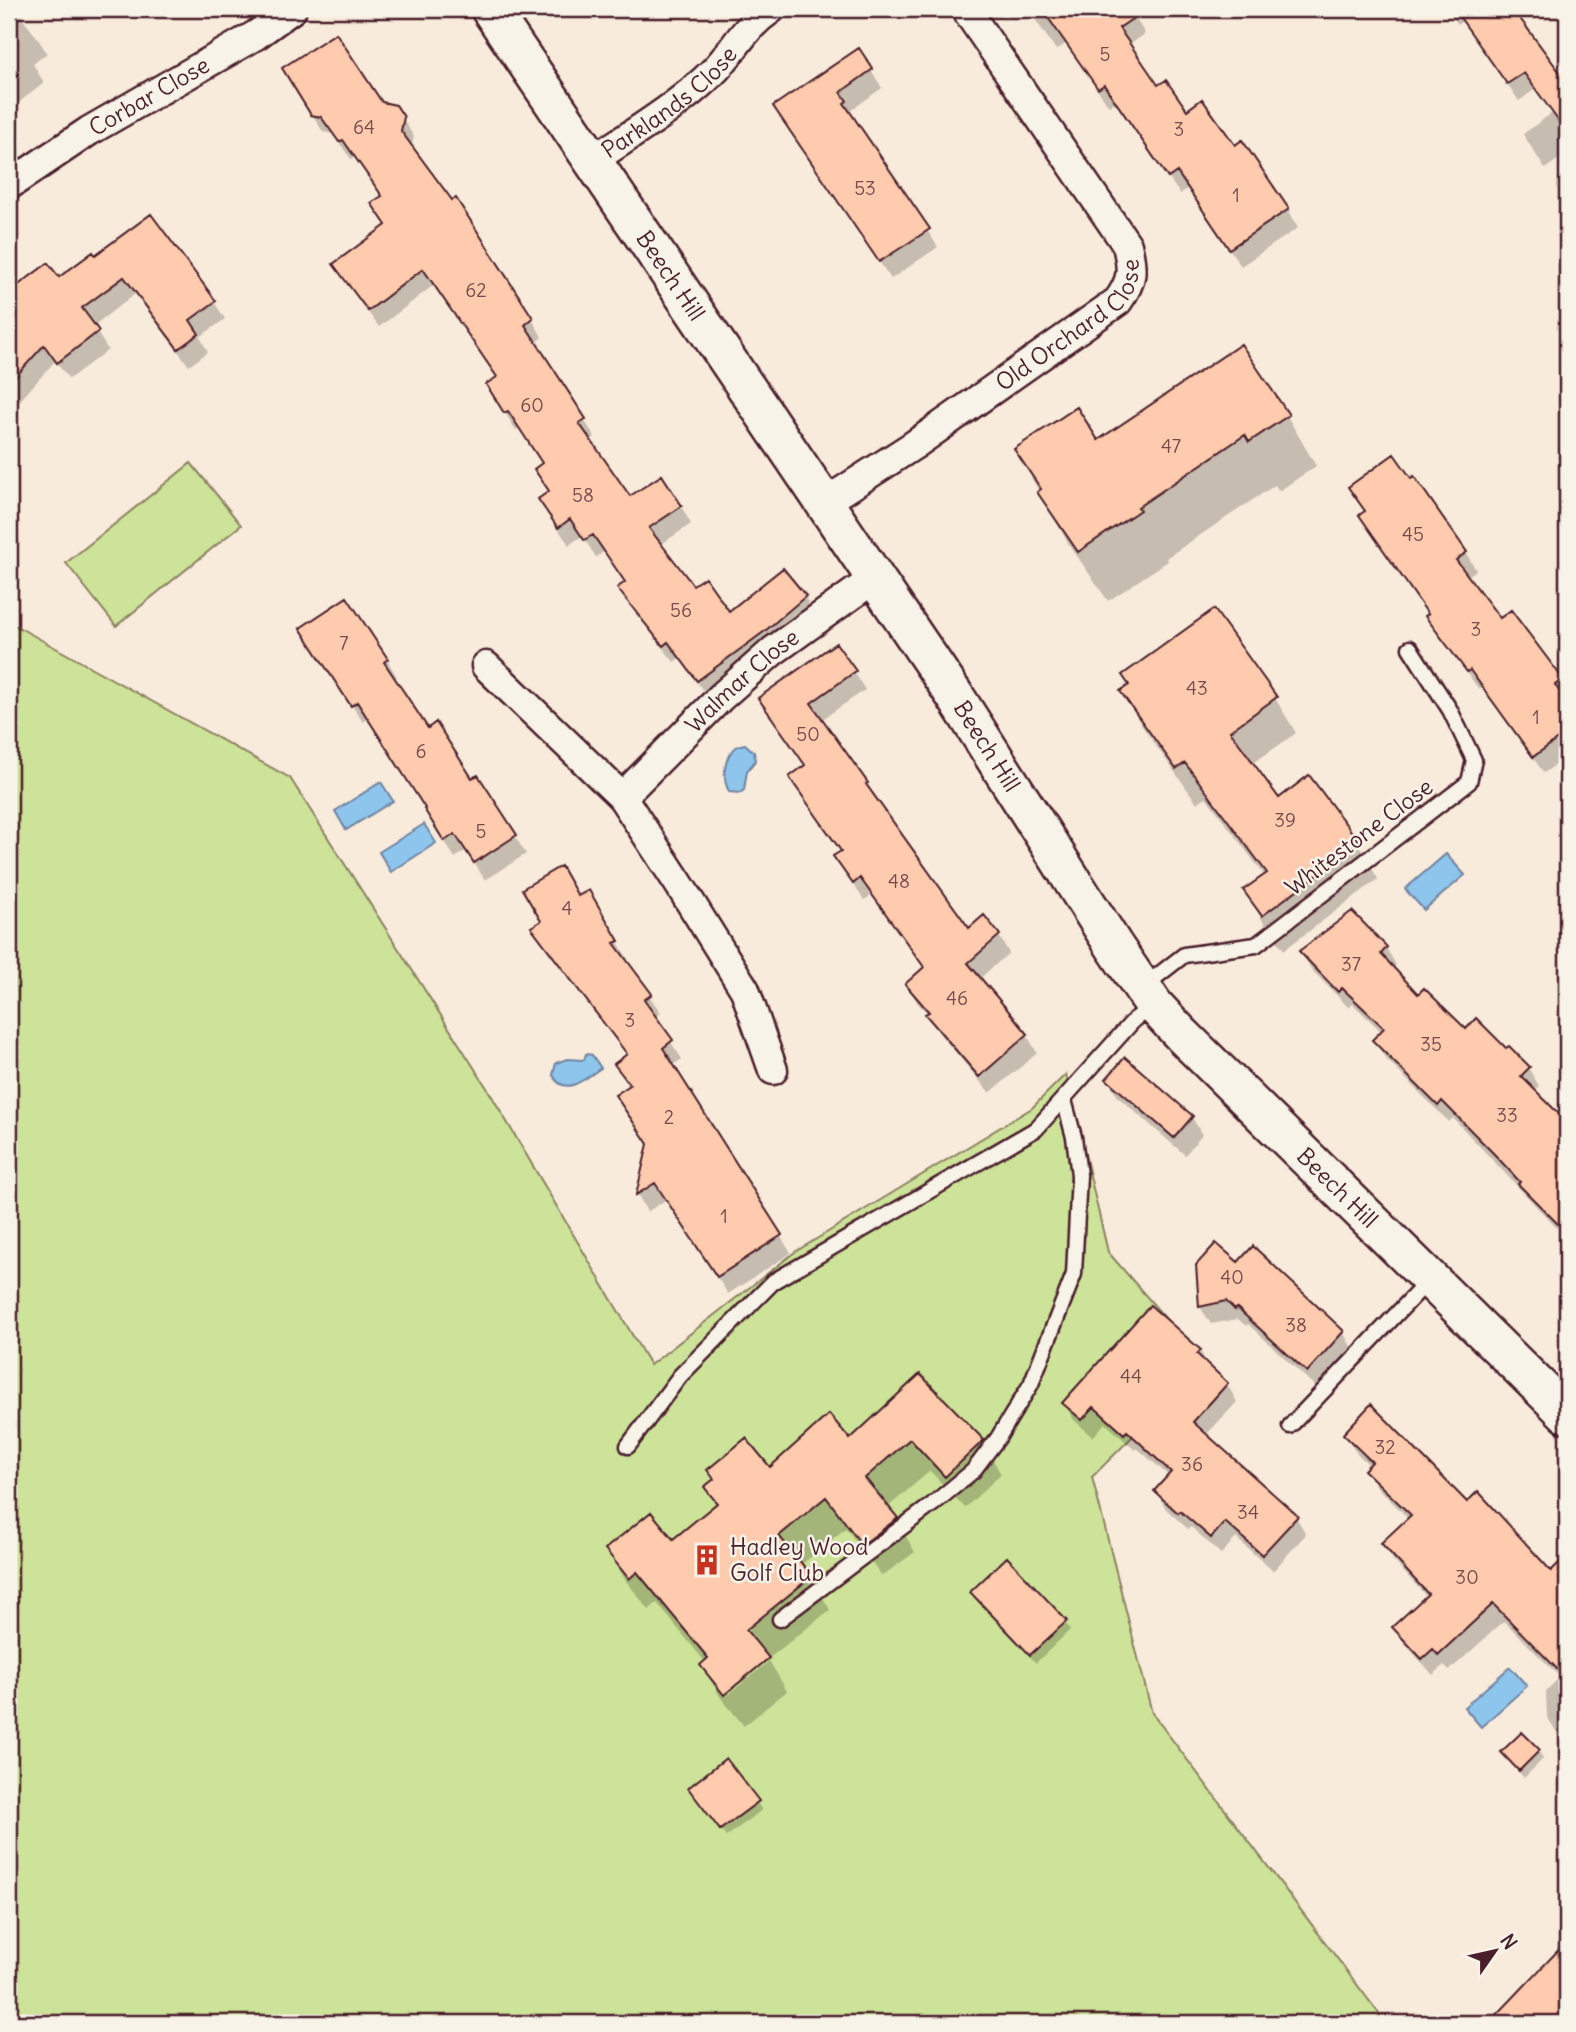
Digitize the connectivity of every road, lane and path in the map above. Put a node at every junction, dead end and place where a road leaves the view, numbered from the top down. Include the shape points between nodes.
1 (292, 9) edge
2 (490, 9) edge
3 (771, 9) edge
4 (970, 14) dead end
5 (593, 160) junction
6 (9, 186) edge
7 (824, 503) junction
8 (875, 578) junction
9 (1410, 648) dead end
10 (486, 666) dead end
11 (622, 797) junction
12 (1148, 996) junction
13 (773, 1070) dead end
14 (1064, 1100) junction
15 (1430, 1279) junction
16 (1567, 1414) edge
17 (1290, 1426) dead end
18 (628, 1446) dead end
19 (780, 1619) dead end

1 - 6 street, Corbar Close via 256,35 89,131
2 - 5 street, Beech Hill
3 - 5 street, Parklands Close via 743,32 713,72
4 - 7 street, Old Orchard Close via 1127,245 1129,285 1107,309
5 - 7 street, Beech Hill
7 - 8 street, Beech Hill
8 - 11 street, Walmar Close via 773,651
8 - 12 street, Beech Hill
9 - 12 lane, Whitestone Close via 1450,710 1474,760 1469,782 1256,945 1184,955
10 - 11 street
11 - 13 street via 745,990
12 - 14 lane, Whitestone Close via 1134,1020
12 - 15 street, Beech Hill
14 - 18 lane, Whitestone Close via 1036,1129 774,1281 680,1376
14 - 19 lane via 1079,1175 1074,1274 1031,1384 973,1471
15 - 16 street, Beech Hill
15 - 17 lane

